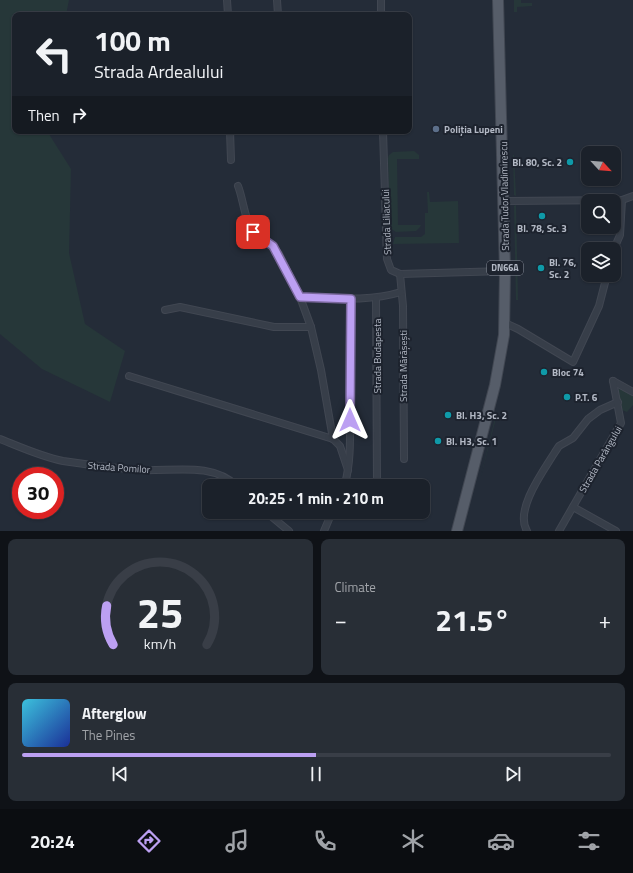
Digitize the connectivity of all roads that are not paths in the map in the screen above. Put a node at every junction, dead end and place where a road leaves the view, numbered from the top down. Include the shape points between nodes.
1 (228, 0) edge
2 (278, 0) edge
3 (381, 0) edge
4 (498, 0) edge
5 (228, 12) edge
6 (278, 12) edge
7 (381, 12) edge
8 (230, 134) edge
9 (383, 134) edge
10 (231, 160) dead end
11 (238, 186) dead end
12 (633, 196) edge
13 (622, 200) junction
14 (504, 201) junction
15 (617, 242) edge
16 (506, 271) junction
17 (398, 273) junction
18 (605, 282) edge
19 (401, 292) junction
20 (300, 297) junction
21 (376, 298) junction
22 (351, 299) junction
23 (165, 310) dead end
24 (505, 323) junction
25 (311, 327) junction
26 (129, 376) dead end
27 (633, 392) edge
28 (618, 402) junction
29 (0, 439) edge
30 (333, 439) junction
31 (404, 459) dead end
32 (348, 470) junction
33 (230, 479) edge
34 (346, 479) edge
35 (377, 479) edge
36 (572, 507) junction
37 (274, 519) edge
38 (329, 519) edge
39 (289, 531) edge
40 (324, 531) edge
41 (457, 531) edge
42 (527, 531) edge
43 (559, 531) edge
44 (616, 531) edge

1 - 5 street
2 - 6 street
3 - 7 street
4 - 14 main road, Strada Tudor Vladimirescu / DN66A
8 - 10 street
9 - 17 street, Strada Liliacului via 387,259 390,268
11 - 20 street via 251,229 273,246
12 - 13 street
13 - 14 street
13 - 15 street via 620,235
14 - 16 main road, Strada Tudor Vladimirescu / DN66A
16 - 17 street
16 - 24 main road, Strada Tudor Vladimirescu / DN66A
17 - 19 street, Strada Mărășești
18 - 24 street via 599,306 573,362
19 - 21 street
19 - 31 street, Strada Mărășești
20 - 22 street
20 - 25 street
21 - 22 street
21 - 35 street, Strada Budapesta
22 - 32 street
23 - 25 street via 180,307 274,327
24 - 41 main road, Strada Tudor Vladimirescu / DN66A via 499,368
25 - 30 street
26 - 30 street
27 - 28 street, Strada Parângului via 613,382
28 - 36 street, Strada Parângului via 621,424
28 - 42 street via 588,419 573,438 555,452 525,504 523,522
29 - 33 street, Strada Pomilor via 62,461 141,470 193,469
30 - 32 street via 342,450
32 - 34 street
36 - 43 street, Strada Parângului
36 - 44 street
37 - 39 street
38 - 40 street

